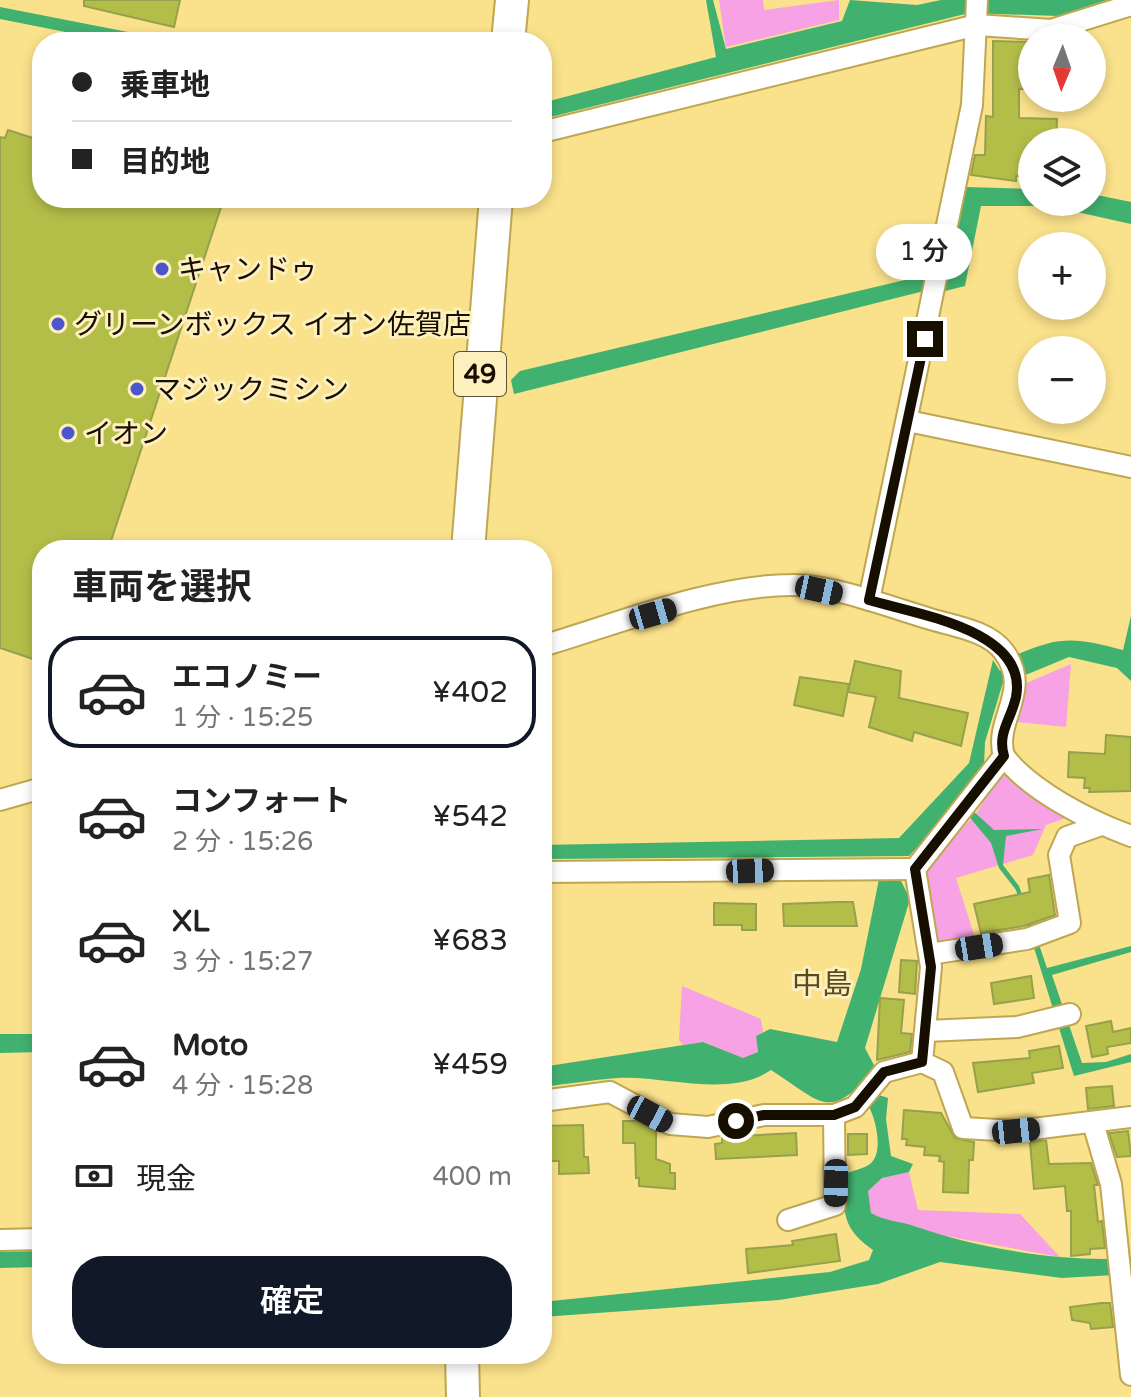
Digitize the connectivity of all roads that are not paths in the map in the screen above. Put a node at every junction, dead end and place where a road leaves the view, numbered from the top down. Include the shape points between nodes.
1 (512, 0) edge
2 (977, 0) edge
3 (1131, 5) edge
4 (977, 25) junction
5 (509, 32) edge
6 (552, 130) edge
7 (495, 208) edge
8 (908, 421) junction
9 (1131, 467) edge
10 (469, 540) edge
11 (869, 600) junction
12 (552, 643) edge
13 (1004, 756) junction
14 (32, 791) edge
15 (0, 800) edge
16 (1101, 825) junction
17 (1131, 836) edge
18 (915, 869) junction
19 (552, 872) edge
20 (930, 954) junction
21 (1061, 1016) dead end
22 (926, 1031) junction
23 (922, 1062) junction
24 (552, 1100) edge
25 (834, 1115) junction
26 (1131, 1117) edge
27 (1093, 1123) junction
28 (788, 1220) dead end
29 (32, 1239) edge
30 (0, 1240) edge
31 (462, 1364) edge
32 (1131, 1375) edge
33 (463, 1397) edge

1 - 5 main road
2 - 4 street
3 - 4 street via 1051,30
4 - 6 street
4 - 8 street via 972,105
7 - 10 main road, 49
8 - 9 street
8 - 11 street
11 - 12 street via 793,584 736,590
11 - 13 street via 985,636 1004,652 1016,696 1000,742
13 - 16 street via 1017,774
13 - 18 street
14 - 15 street
16 - 17 street
16 - 20 street via 1067,837 1059,855 1070,923 1034,936
18 - 19 street
18 - 20 street
20 - 22 street
21 - 22 street via 1017,1027
22 - 23 street
23 - 25 street via 884,1072 855,1107
23 - 27 street via 943,1072 963,1128 1016,1131
24 - 25 street via 610,1092 670,1124 708,1127 764,1115
25 - 28 street via 835,1205
26 - 27 street
27 - 32 street via 1111,1184
29 - 30 street
31 - 33 main road

